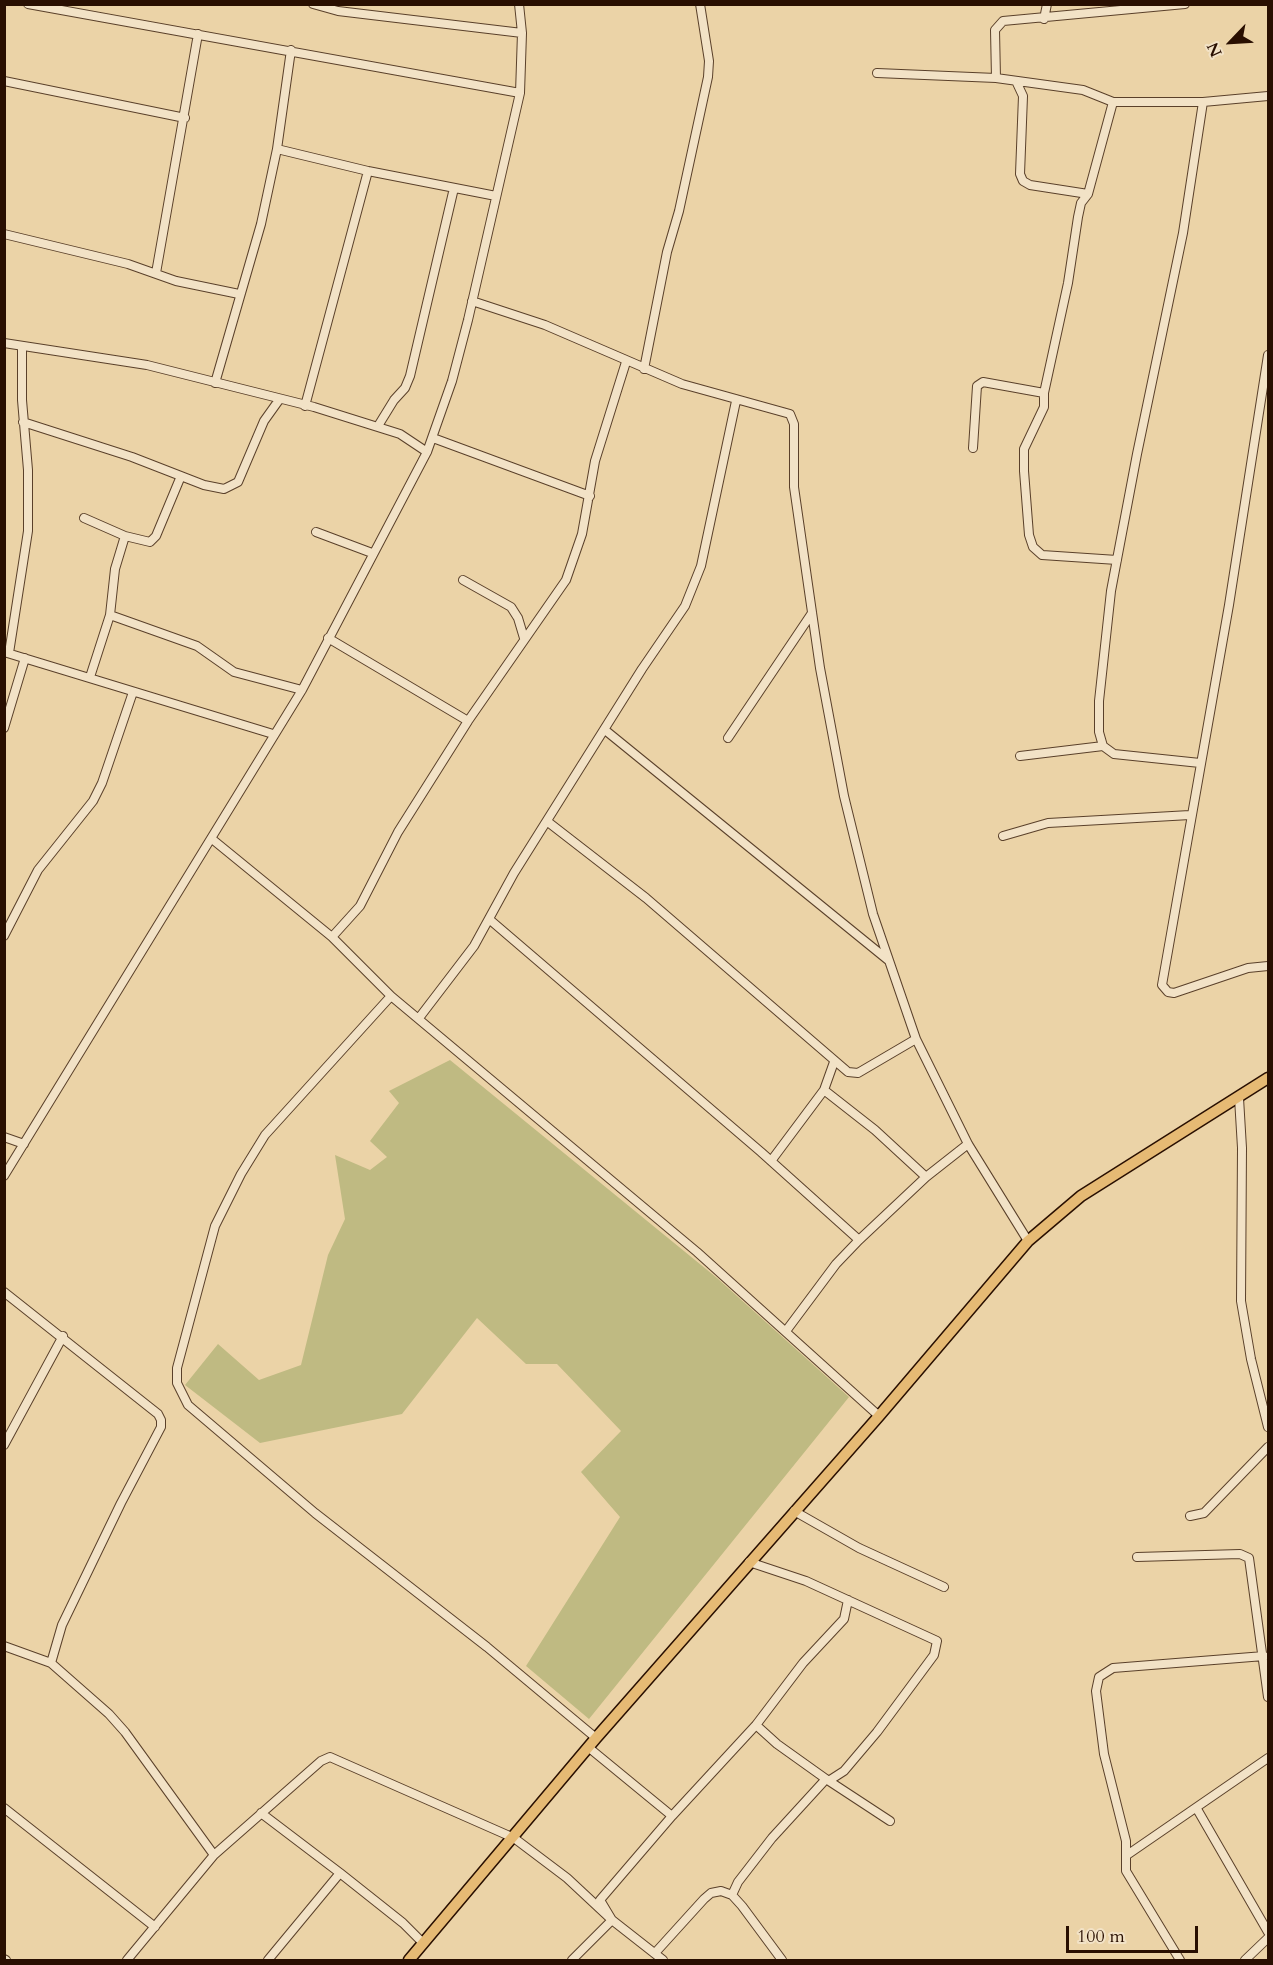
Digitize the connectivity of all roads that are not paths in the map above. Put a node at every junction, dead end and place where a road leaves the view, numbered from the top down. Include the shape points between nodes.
1 (28, 4) edge
2 (313, 4) edge
3 (519, 4) edge
4 (700, 4) edge
5 (1047, 4) edge
6 (1185, 4) edge
7 (1134, 8) edge
8 (1044, 19) junction
9 (522, 33) junction
10 (198, 34) junction
11 (291, 50) junction
12 (877, 73) dead end
13 (996, 78) junction
14 (4, 81) edge
15 (1016, 81) junction
16 (520, 93) junction
17 (1269, 96) edge
18 (1113, 102) junction
19 (1203, 102) junction
20 (185, 118) junction
21 (277, 148) junction
22 (368, 171) junction
23 (454, 188) junction
24 (1088, 194) junction
25 (496, 196) junction
26 (4, 234) edge
27 (156, 273) junction
28 (239, 294) junction
29 (472, 301) junction
30 (4, 343) edge
31 (22, 347) junction
32 (1269, 355) edge
33 (626, 362) junction
34 (644, 369) junction
35 (215, 383) junction
36 (1044, 393) junction
37 (1265, 393) edge
38 (279, 400) junction
39 (736, 401) junction
40 (305, 406) junction
41 (23, 422) junction
42 (378, 426) junction
43 (433, 438) junction
44 (973, 448) dead end
45 (427, 452) junction
46 (181, 476) junction
47 (590, 496) junction
48 (84, 518) dead end
49 (316, 532) dead end
50 (125, 536) junction
51 (372, 553) junction
52 (1117, 560) junction
53 (463, 580) dead end
54 (812, 613) junction
55 (110, 615) junction
56 (327, 638) junction
57 (524, 638) junction
58 (7, 652) edge
59 (25, 658) junction
60 (90, 677) junction
61 (302, 690) junction
62 (133, 692) junction
63 (468, 721) junction
64 (4, 728) edge
65 (605, 730) junction
66 (273, 735) junction
67 (728, 738) dead end
68 (1103, 746) junction
69 (1020, 756) dead end
70 (1200, 763) junction
71 (1190, 815) junction
72 (548, 822) junction
73 (1003, 836) dead end
74 (213, 839) junction
75 (489, 919) junction
76 (4, 936) edge
77 (332, 937) junction
78 (888, 960) junction
79 (1269, 966) edge
80 (391, 996) junction
81 (419, 1018) junction
82 (916, 1039) junction
83 (834, 1062) junction
84 (1269, 1078) edge
85 (824, 1090) junction
86 (1239, 1098) junction
87 (4, 1137) edge
88 (24, 1144) junction
89 (968, 1144) junction
90 (771, 1161) junction
91 (4, 1176) edge
92 (926, 1177) junction
93 (858, 1240) junction
94 (1028, 1241) junction
95 (4, 1292) edge
96 (786, 1331) junction
97 (63, 1336) junction
98 (879, 1416) junction
99 (1269, 1427) edge
100 (4, 1445) edge
101 (1269, 1447) edge
102 (794, 1511) junction
103 (1190, 1516) dead end
104 (1137, 1557) dead end
105 (749, 1562) junction
106 (944, 1587) dead end
107 (848, 1600) junction
108 (4, 1646) edge
109 (1264, 1656) junction
110 (51, 1664) junction
111 (1269, 1697) edge
112 (756, 1725) junction
113 (596, 1738) junction
114 (588, 1747) junction
115 (1269, 1758) edge
116 (828, 1780) junction
117 (4, 1808) edge
118 (1197, 1809) junction
119 (261, 1813) junction
120 (672, 1816) junction
121 (890, 1821) dead end
122 (514, 1838) junction
123 (214, 1855) junction
124 (1127, 1855) junction
125 (340, 1873) junction
126 (732, 1895) junction
127 (612, 1920) junction
128 (154, 1927) junction
129 (1269, 1932) edge
130 (1269, 1938) edge
131 (423, 1943) junction
132 (655, 1953) junction
133 (127, 1960) edge
134 (268, 1960) edge
135 (409, 1960) edge
136 (572, 1960) edge
137 (663, 1960) edge
138 (782, 1960) edge
139 (1180, 1960) edge
140 (1245, 1960) edge

1 - 10 street
2 - 9 street via 339,11
3 - 9 street
4 - 34 street via 709,61 707,84
5 - 8 street
6 - 7 street
7 - 8 street
8 - 13 street via 1012,19 998,25
9 - 16 street
10 - 11 street
10 - 20 street
11 - 16 street
11 - 21 street
12 - 13 street
13 - 15 street
14 - 20 street
15 - 18 street via 1083,90
15 - 24 street via 1023,96 1023,181
16 - 25 street
17 - 19 street
18 - 19 street
18 - 24 street
19 - 52 street via 1183,233
20 - 27 street
21 - 22 street
21 - 28 street via 261,224
22 - 23 street
22 - 40 street
23 - 25 street
23 - 42 street via 410,376
24 - 36 street via 1081,203
25 - 29 street
26 - 27 street
27 - 28 street
28 - 35 street
29 - 33 street via 545,326
29 - 43 street
30 - 31 street
31 - 35 street via 147,365
31 - 41 street
32 - 37 street
33 - 34 street
33 - 47 street via 595,461
34 - 39 street
35 - 38 street
36 - 44 street via 983,382 977,386
36 - 52 street via 1044,407 1024,449 1029,536 1042,555
37 - 70 street
38 - 40 street
38 - 46 street via 264,420 235,486 217,488
39 - 54 street via 783,411 792,418 794,487
39 - 65 street via 692,593
40 - 42 street
41 - 46 street
41 - 58 street via 28,531
42 - 45 street via 412,440
43 - 45 street
43 - 47 street
45 - 51 street
46 - 50 street via 154,540
47 - 57 street via 566,580
48 - 50 street
49 - 51 street
50 - 55 street via 115,569
51 - 56 street
52 - 68 street via 1099,701
53 - 57 street via 511,608
54 - 67 street
54 - 78 street via 844,796
55 - 60 street
55 - 61 street via 197,646 234,672
56 - 61 street
56 - 63 street
57 - 63 street
58 - 59 street
59 - 60 street
59 - 64 street
60 - 62 street
61 - 66 street
62 - 66 street
62 - 76 street via 93,801 38,870
63 - 77 street via 398,832 360,906
65 - 72 street
65 - 78 street
66 - 74 street
68 - 69 street
68 - 70 street via 1114,754
70 - 71 street
71 - 73 street via 1048,823
71 - 79 street via 1162,985 1174,993 1248,968
72 - 75 street
72 - 83 street via 646,898
74 - 77 street
74 - 88 street
75 - 81 street via 474,946
75 - 90 street
77 - 80 street
78 - 82 street
80 - 81 street
80 - 113 street via 265,1135 241,1174 215,1226 177,1368 177,1383 188,1405 306,1505
81 - 96 street
82 - 83 street via 858,1073 848,1072
82 - 89 street
83 - 85 street
84 - 86 main road
85 - 90 street
85 - 92 street
86 - 94 main road via 1081,1196
86 - 99 street via 1242,1310
87 - 88 street
88 - 91 street
89 - 92 street
89 - 94 street
90 - 93 street
92 - 93 street
93 - 96 street
94 - 98 main road
95 - 97 street
96 - 98 street
97 - 100 street
97 - 110 street via 158,1414 162,1424 62,1625
98 - 102 main road
101 - 103 street via 1204,1513
102 - 105 main road
102 - 106 street via 859,1548
104 - 109 street via 1240,1554 1249,1558
105 - 107 street via 807,1581
105 - 113 main road
107 - 112 street via 844,1619 803,1663
107 - 116 street via 937,1641 938,1645 877,1732 844,1771
108 - 110 street
109 - 111 street
109 - 124 street via 1113,1668 1099,1677 1096,1691 1104,1754
110 - 123 street via 125,1732
112 - 116 street
112 - 120 street
113 - 114 main road
114 - 120 street
114 - 122 main road
115 - 118 street
116 - 121 street
116 - 126 street via 772,1838
117 - 128 street
118 - 124 street
118 - 129 street
119 - 122 street via 321,1761 330,1758
119 - 123 street
119 - 125 street
120 - 127 street via 600,1900
122 - 127 street via 567,1878
122 - 131 main road
123 - 128 street
124 - 139 street via 1126,1871
125 - 131 street via 404,1923
125 - 134 street
126 - 132 street via 711,1893
126 - 138 street
127 - 132 street
127 - 136 street
128 - 133 street
130 - 140 street
131 - 135 main road
132 - 137 street

